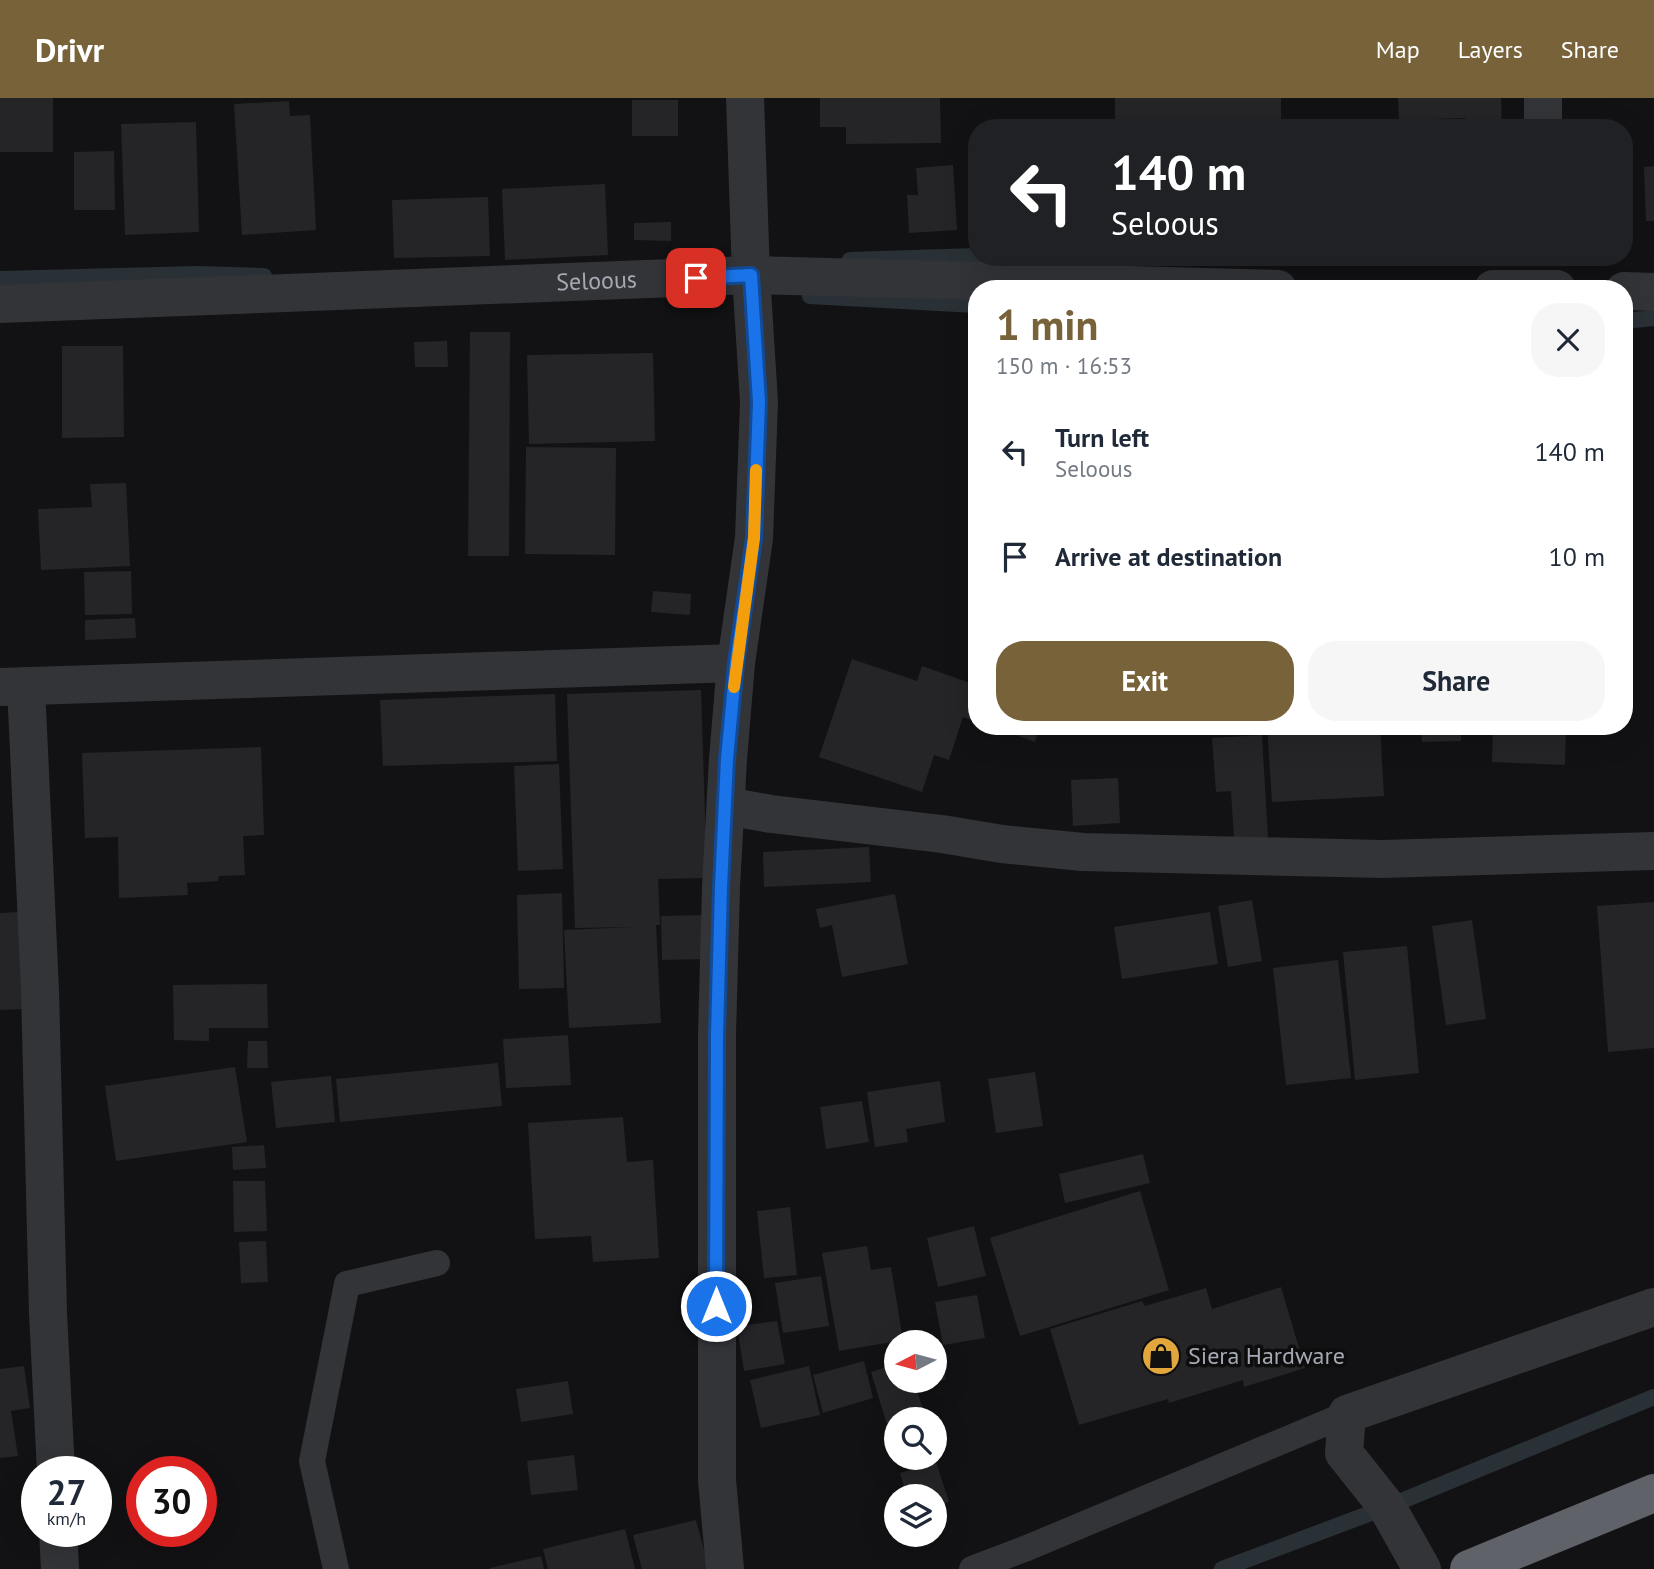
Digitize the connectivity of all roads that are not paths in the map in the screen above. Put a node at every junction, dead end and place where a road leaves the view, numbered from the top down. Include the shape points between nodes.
1 (745, 98) edge
2 (1543, 98) edge
3 (1543, 119) edge
4 (751, 275) junction
5 (968, 281) edge
6 (1633, 291) edge
7 (1654, 292) edge
8 (0, 304) edge
9 (736, 663) junction
10 (13, 686) edge
11 (726, 806) junction
12 (1654, 850) edge
13 (438, 1264) dead end
14 (1654, 1307) edge
15 (1346, 1414) junction
16 (55, 1456) edge
17 (1654, 1493) edge
18 (59, 1547) edge
19 (60, 1569) edge
20 (336, 1569) edge
21 (725, 1569) edge
22 (972, 1569) edge
23 (1422, 1569) edge
24 (1469, 1569) edge

1 - 4 street
2 - 3 street
4 - 5 street, Seloous
4 - 8 street, Seloous
4 - 9 street via 759,402 754,538
6 - 7 street
9 - 10 street
9 - 11 street
10 - 16 street via 40,990
11 - 12 street via 1083,852 1382,859
11 - 21 street via 717,1035 716,1252 717,1480
13 - 20 lane via 347,1284 312,1461
14 - 15 street
15 - 22 lane
15 - 23 street via 1344,1453 1387,1507
17 - 24 highway
18 - 19 street

